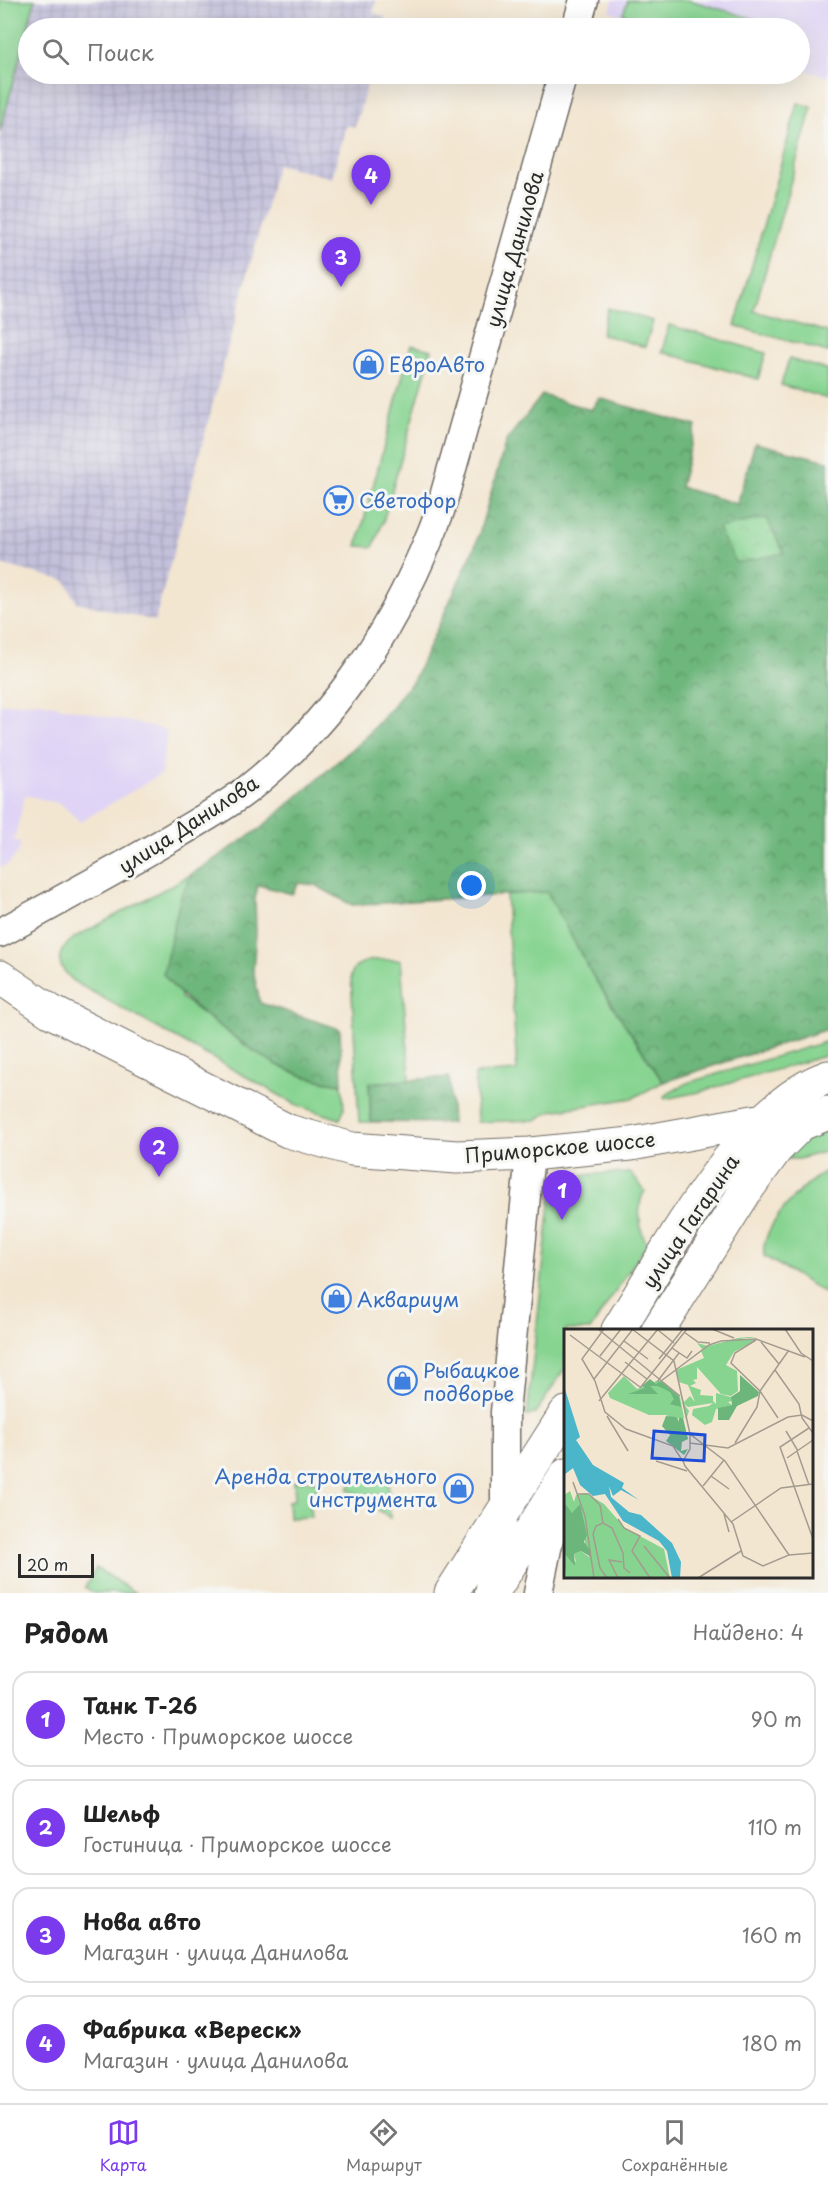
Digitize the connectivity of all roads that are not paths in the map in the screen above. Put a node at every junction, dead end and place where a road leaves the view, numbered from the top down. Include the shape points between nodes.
1 (584, 0) edge
2 (579, 18) edge
3 (560, 84) edge
4 (0, 933) edge
5 (0, 977) edge
6 (828, 1077) edge
7 (814, 1118) edge
8 (764, 1120) junction
9 (530, 1154) junction
10 (619, 1329) edge
11 (659, 1329) edge
12 (564, 1416) edge
13 (564, 1478) edge
14 (564, 1494) edge
15 (505, 1507) junction
16 (451, 1593) edge
17 (490, 1593) edge
18 (538, 1593) edge

1 - 2 street
3 - 4 street, улица Данилова via 440,511 420,563 367,661 303,739 247,790 123,866
5 - 9 main road, Приморское шоссе via 50,1011 288,1131 352,1149 398,1154
6 - 8 main road, улица Гагарина via 802,1089
7 - 8 main road, Приморское шоссе
7 - 11 main road, улица Гагарина via 776,1149
8 - 9 main road, Приморское шоссе via 631,1144
8 - 10 main road, улица Гагарина via 723,1165
9 - 15 street via 505,1412
12 - 15 main road
13 - 17 main road
14 - 18 street via 549,1539
15 - 16 main road
15 - 17 street

